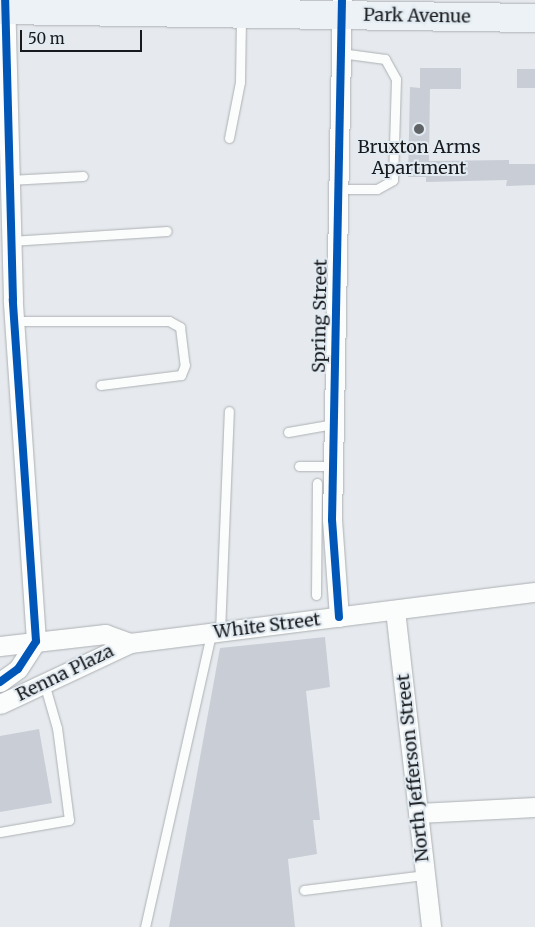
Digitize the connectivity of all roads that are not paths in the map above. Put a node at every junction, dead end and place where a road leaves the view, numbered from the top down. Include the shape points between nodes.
1 (2, 6) edge
2 (140, 6) edge
3 (187, 6) edge
4 (341, 7) edge
5 (241, 13) junction
6 (531, 15) edge
7 (338, 53) junction
8 (2, 59) edge
9 (3, 116) edge
10 (229, 138) dead end
11 (83, 176) dead end
12 (8, 180) junction
13 (337, 189) junction
14 (167, 231) dead end
15 (10, 241) junction
16 (14, 321) junction
17 (101, 385) dead end
18 (229, 411) dead end
19 (334, 424) junction
20 (288, 432) dead end
21 (299, 466) dead end
22 (333, 466) junction
23 (317, 483) dead end
24 (325, 520) junction
25 (535, 592) edge
26 (316, 595) dead end
27 (396, 610) junction
28 (338, 617) junction
29 (216, 633) junction
30 (36, 641) junction
31 (130, 643) junction
32 (0, 646) edge
33 (0, 682) edge
34 (44, 683) junction
35 (0, 704) edge
36 (535, 807) edge
37 (418, 813) junction
38 (0, 832) edge
39 (426, 875) junction
40 (304, 890) dead end
41 (145, 927) edge
42 (430, 927) edge

1 - 2 main road, Park Avenue
1 - 8 street
2 - 3 main road, Park Avenue
3 - 5 main road, Park Avenue
4 - 5 main road, Park Avenue
4 - 6 main road, Park Avenue
4 - 7 street, Spring Street
5 - 10 lane via 240,82
7 - 13 street, Spring Street
7 - 13 lane via 374,54 393,68 396,78 393,180 377,189
8 - 9 street
9 - 12 street
11 - 12 lane
12 - 15 street
13 - 19 street, Spring Street
14 - 15 lane
15 - 16 street
16 - 17 lane via 169,321 180,327 185,365 181,375
16 - 30 street
18 - 29 lane
19 - 20 lane
19 - 22 street, Spring Street
21 - 22 lane
22 - 24 street, Spring Street
23 - 24 lane
24 - 26 lane
24 - 28 street, Spring Street
25 - 27 street, White Street
27 - 28 street, White Street
27 - 37 street, North Jefferson Street
28 - 29 street, White Street
29 - 31 street, White Street
29 - 41 lane
30 - 31 street, White Street via 105,634
30 - 32 street, White Street
30 - 33 street, Renna Plaza via 18,669
31 - 34 street, Renna Plaza
34 - 35 street, Renna Plaza
34 - 38 lane via 57,728 69,820
36 - 37 street
37 - 39 street, North Jefferson Street
39 - 40 lane
39 - 42 street, North Jefferson Street

